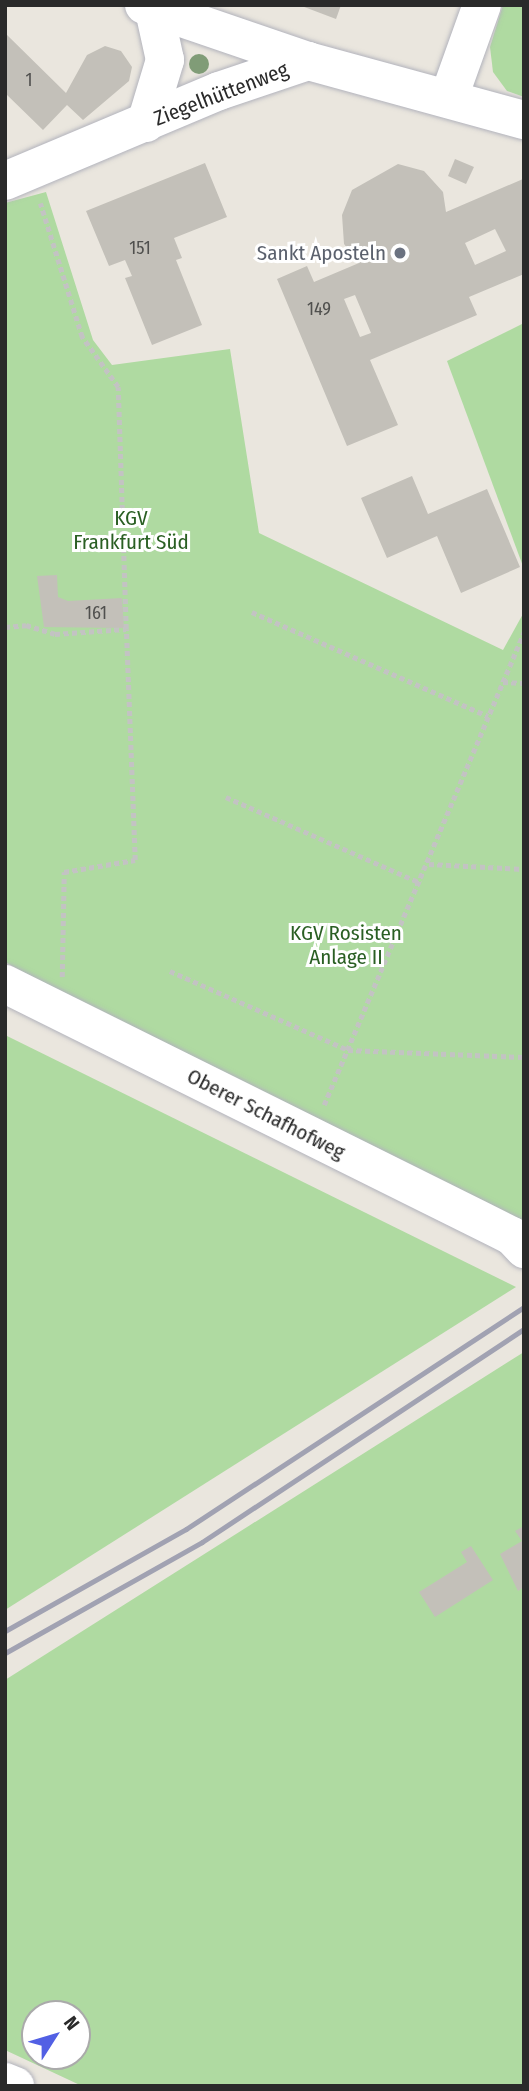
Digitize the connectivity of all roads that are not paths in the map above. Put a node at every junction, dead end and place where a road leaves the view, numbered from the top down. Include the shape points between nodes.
1 (482, 5) edge
2 (149, 8) edge
3 (308, 61) junction
4 (449, 97) junction
5 (524, 120) edge
6 (146, 123) junction
7 (18, 176) edge
8 (5, 984) edge
9 (524, 1249) edge
10 (5, 2082) edge
11 (15, 2086) edge

1 - 4 street
2 - 3 street
2 - 6 street via 165,60
3 - 4 street, Ziegelhüttenweg
3 - 6 street, Ziegelhüttenweg
4 - 5 street, Ziegelhüttenweg
6 - 7 street, Ziegelhüttenweg
8 - 9 street, Oberer Schafhofweg via 512,1236
10 - 11 street

